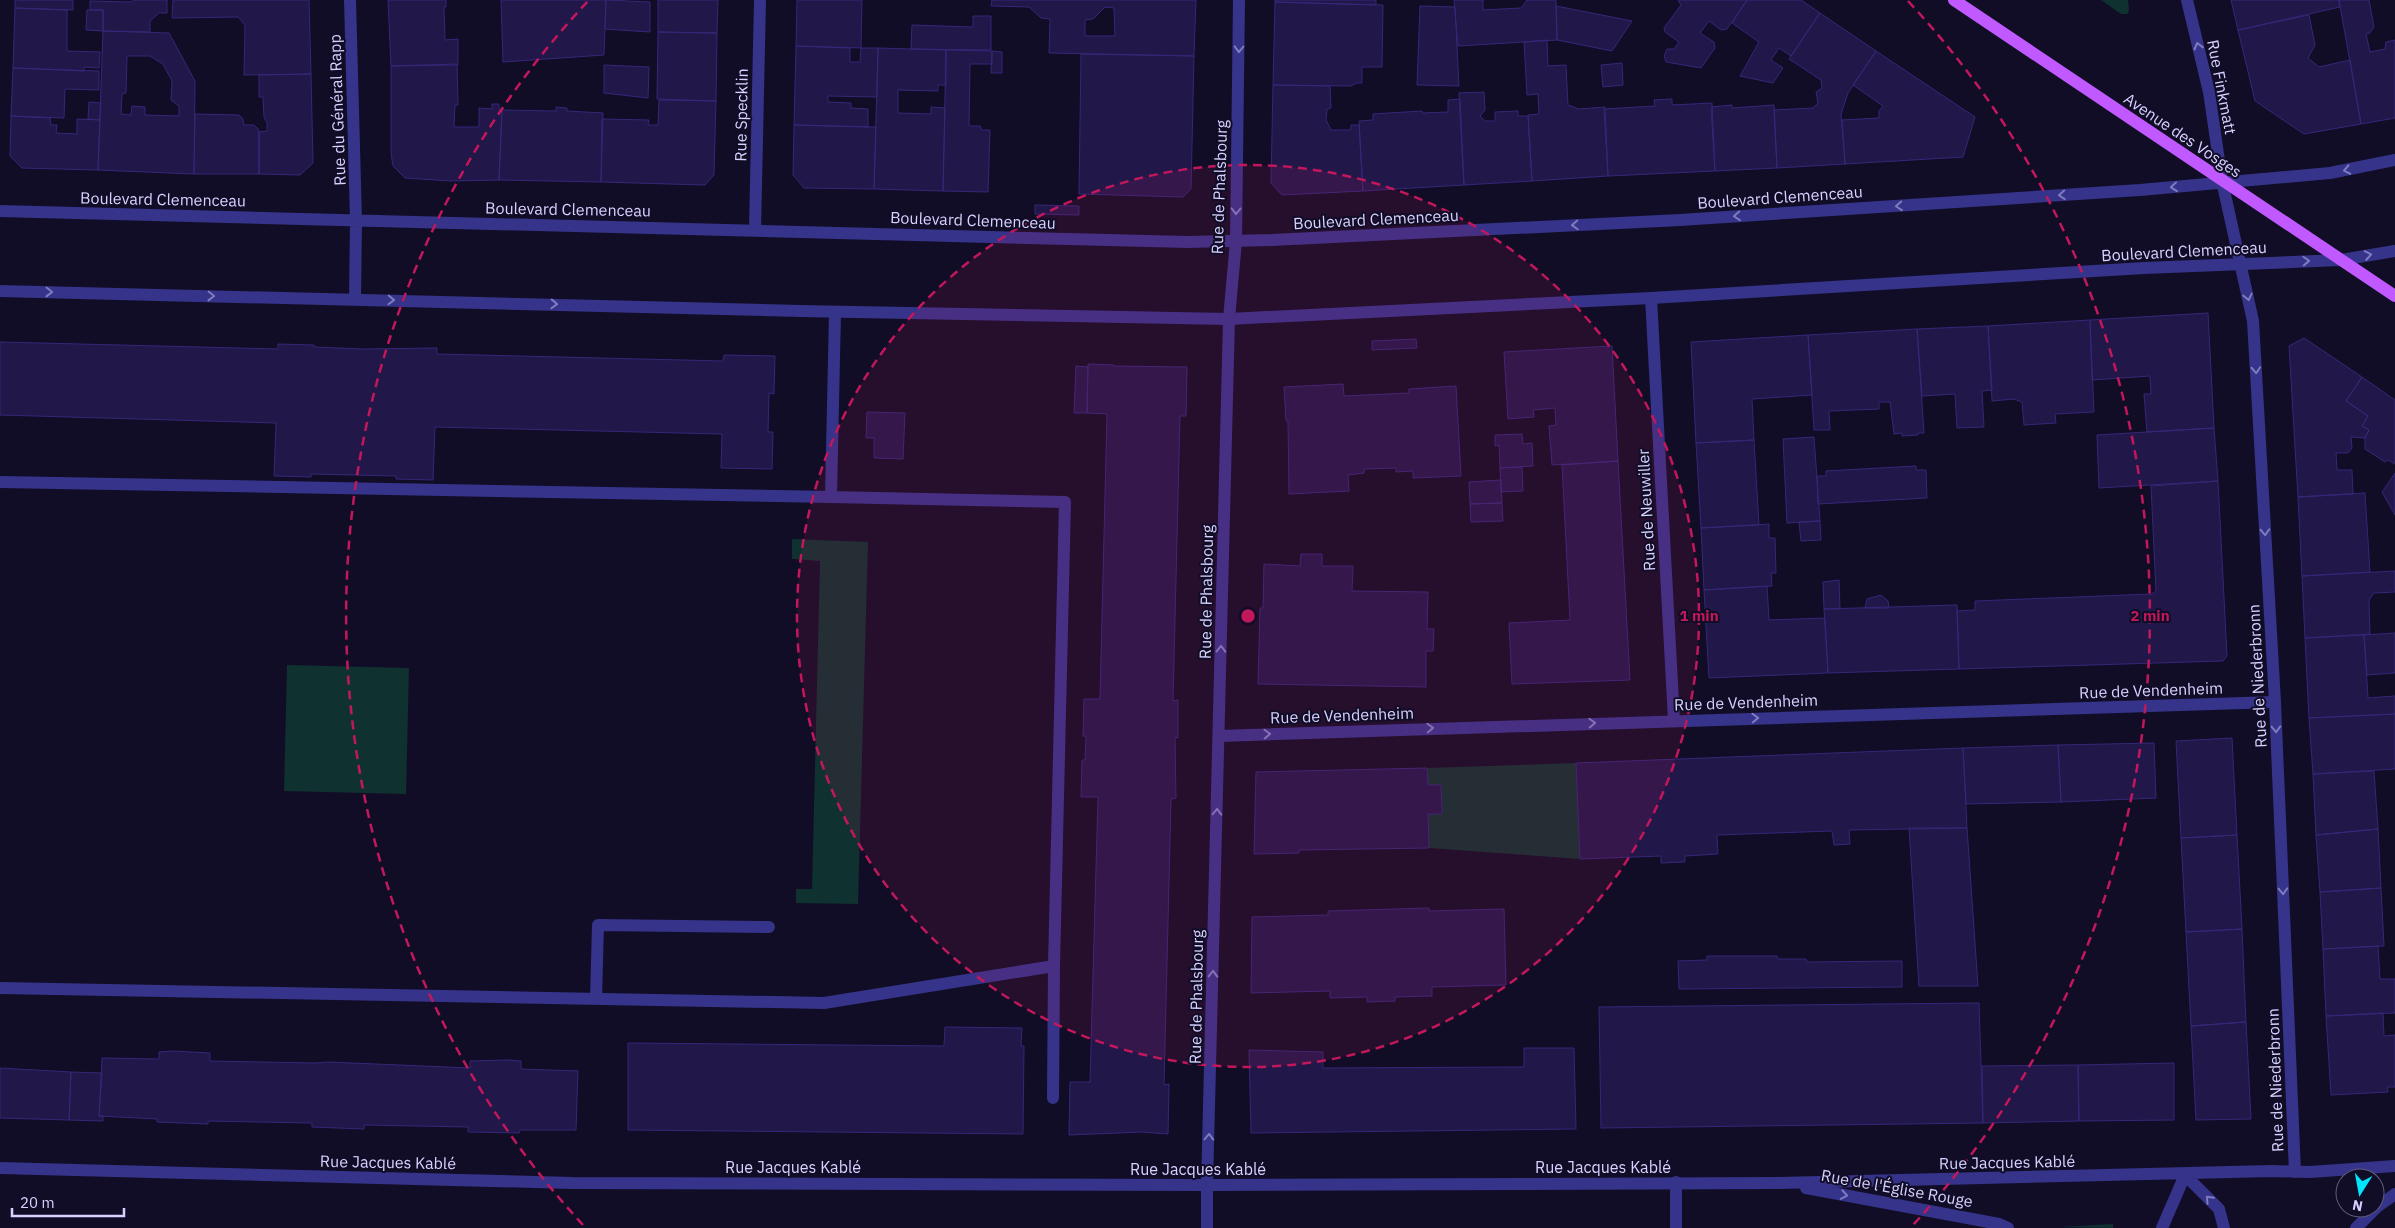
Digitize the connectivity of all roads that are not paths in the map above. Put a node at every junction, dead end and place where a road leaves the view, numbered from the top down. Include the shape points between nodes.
1 (350, 0) edge
2 (760, 0) edge
3 (1239, 0) edge
4 (1954, 0) edge
5 (2187, 0) edge
6 (2395, 160) edge
7 (2222, 181) junction
8 (0, 211) edge
9 (356, 220) junction
10 (755, 230) junction
11 (1236, 241) junction
12 (2395, 251) edge
13 (2341, 260) junction
14 (2240, 264) junction
15 (0, 290) edge
16 (2395, 296) edge
17 (1651, 298) junction
18 (355, 299) junction
19 (834, 312) junction
20 (1228, 319) junction
21 (0, 482) edge
22 (831, 497) junction
23 (2275, 702) junction
24 (1674, 720) junction
25 (1219, 736) junction
26 (769, 927) dead end
27 (1054, 966) junction
28 (0, 988) edge
29 (596, 999) junction
30 (1053, 1098) dead end
31 (2395, 1166) edge
32 (0, 1168) edge
33 (2295, 1172) junction
34 (2185, 1175) junction
35 (1676, 1182) junction
36 (1778, 1183) junction
37 (1207, 1185) junction
38 (2395, 1194) edge
39 (1207, 1228) edge
40 (1676, 1228) edge
41 (2008, 1228) edge
42 (2162, 1228) edge
43 (2224, 1228) edge
44 (2356, 1228) edge

1 - 9 street, Rue du Général Rapp
2 - 10 street, Rue Specklin
3 -> 11 street, Rue de Phalsbourg
4 - 7 main road, Avenue des Vosges
7 -> 5 street, Rue Finkmatt via 2209,92
6 -> 7 street, Boulevard Clemenceau via 2330,174
7 -> 11 street, Boulevard Clemenceau via 2140,190 1680,220
7 - 13 main road, Avenue des Vosges
7 - 14 street, Rue de Niederbronn
8 - 9 street, Boulevard Clemenceau
9 - 10 street, Boulevard Clemenceau
9 - 18 street
10 - 11 street, Boulevard Clemenceau
11 - 20 street, Rue de Phalsbourg
13 -> 12 street, Boulevard Clemenceau
14 -> 13 street, Boulevard Clemenceau
13 - 16 main road, Avenue des Vosges
14 - 17 street, Boulevard Clemenceau
14 -> 23 street, Rue de Niederbronn via 2253,321
15 -> 18 street, Boulevard Clemenceau
17 - 20 street, Boulevard Clemenceau
17 - 24 street, Rue de Neuwiller
18 -> 19 street, Boulevard Clemenceau
19 - 20 street, Boulevard Clemenceau
19 - 22 street
25 -> 20 street, Rue de Phalsbourg
21 - 22 street
22 - 27 street via 1066,502
24 -> 23 street, Rue de Vendenheim
23 -> 33 street, Rue de Niederbronn
25 -> 24 street, Rue de Vendenheim
37 -> 25 street, Rue de Phalsbourg
26 - 29 street via 598,925
27 - 29 street via 824,1004
27 - 30 street
28 - 29 street
31 - 33 street, Rue Jacques Kablé
32 - 37 street, Rue Jacques Kablé via 572,1183
33 - 34 street, Rue Jacques Kablé
34 - 36 street, Rue Jacques Kablé
34 - 42 street
43 -> 34 street via 2219,1209
35 - 36 street, Rue Jacques Kablé
35 - 37 street, Rue Jacques Kablé
35 - 40 street
36 -> 41 street, Rue de l'Église Rouge
37 - 39 street, Rue de Phalsbourg
38 - 44 street

